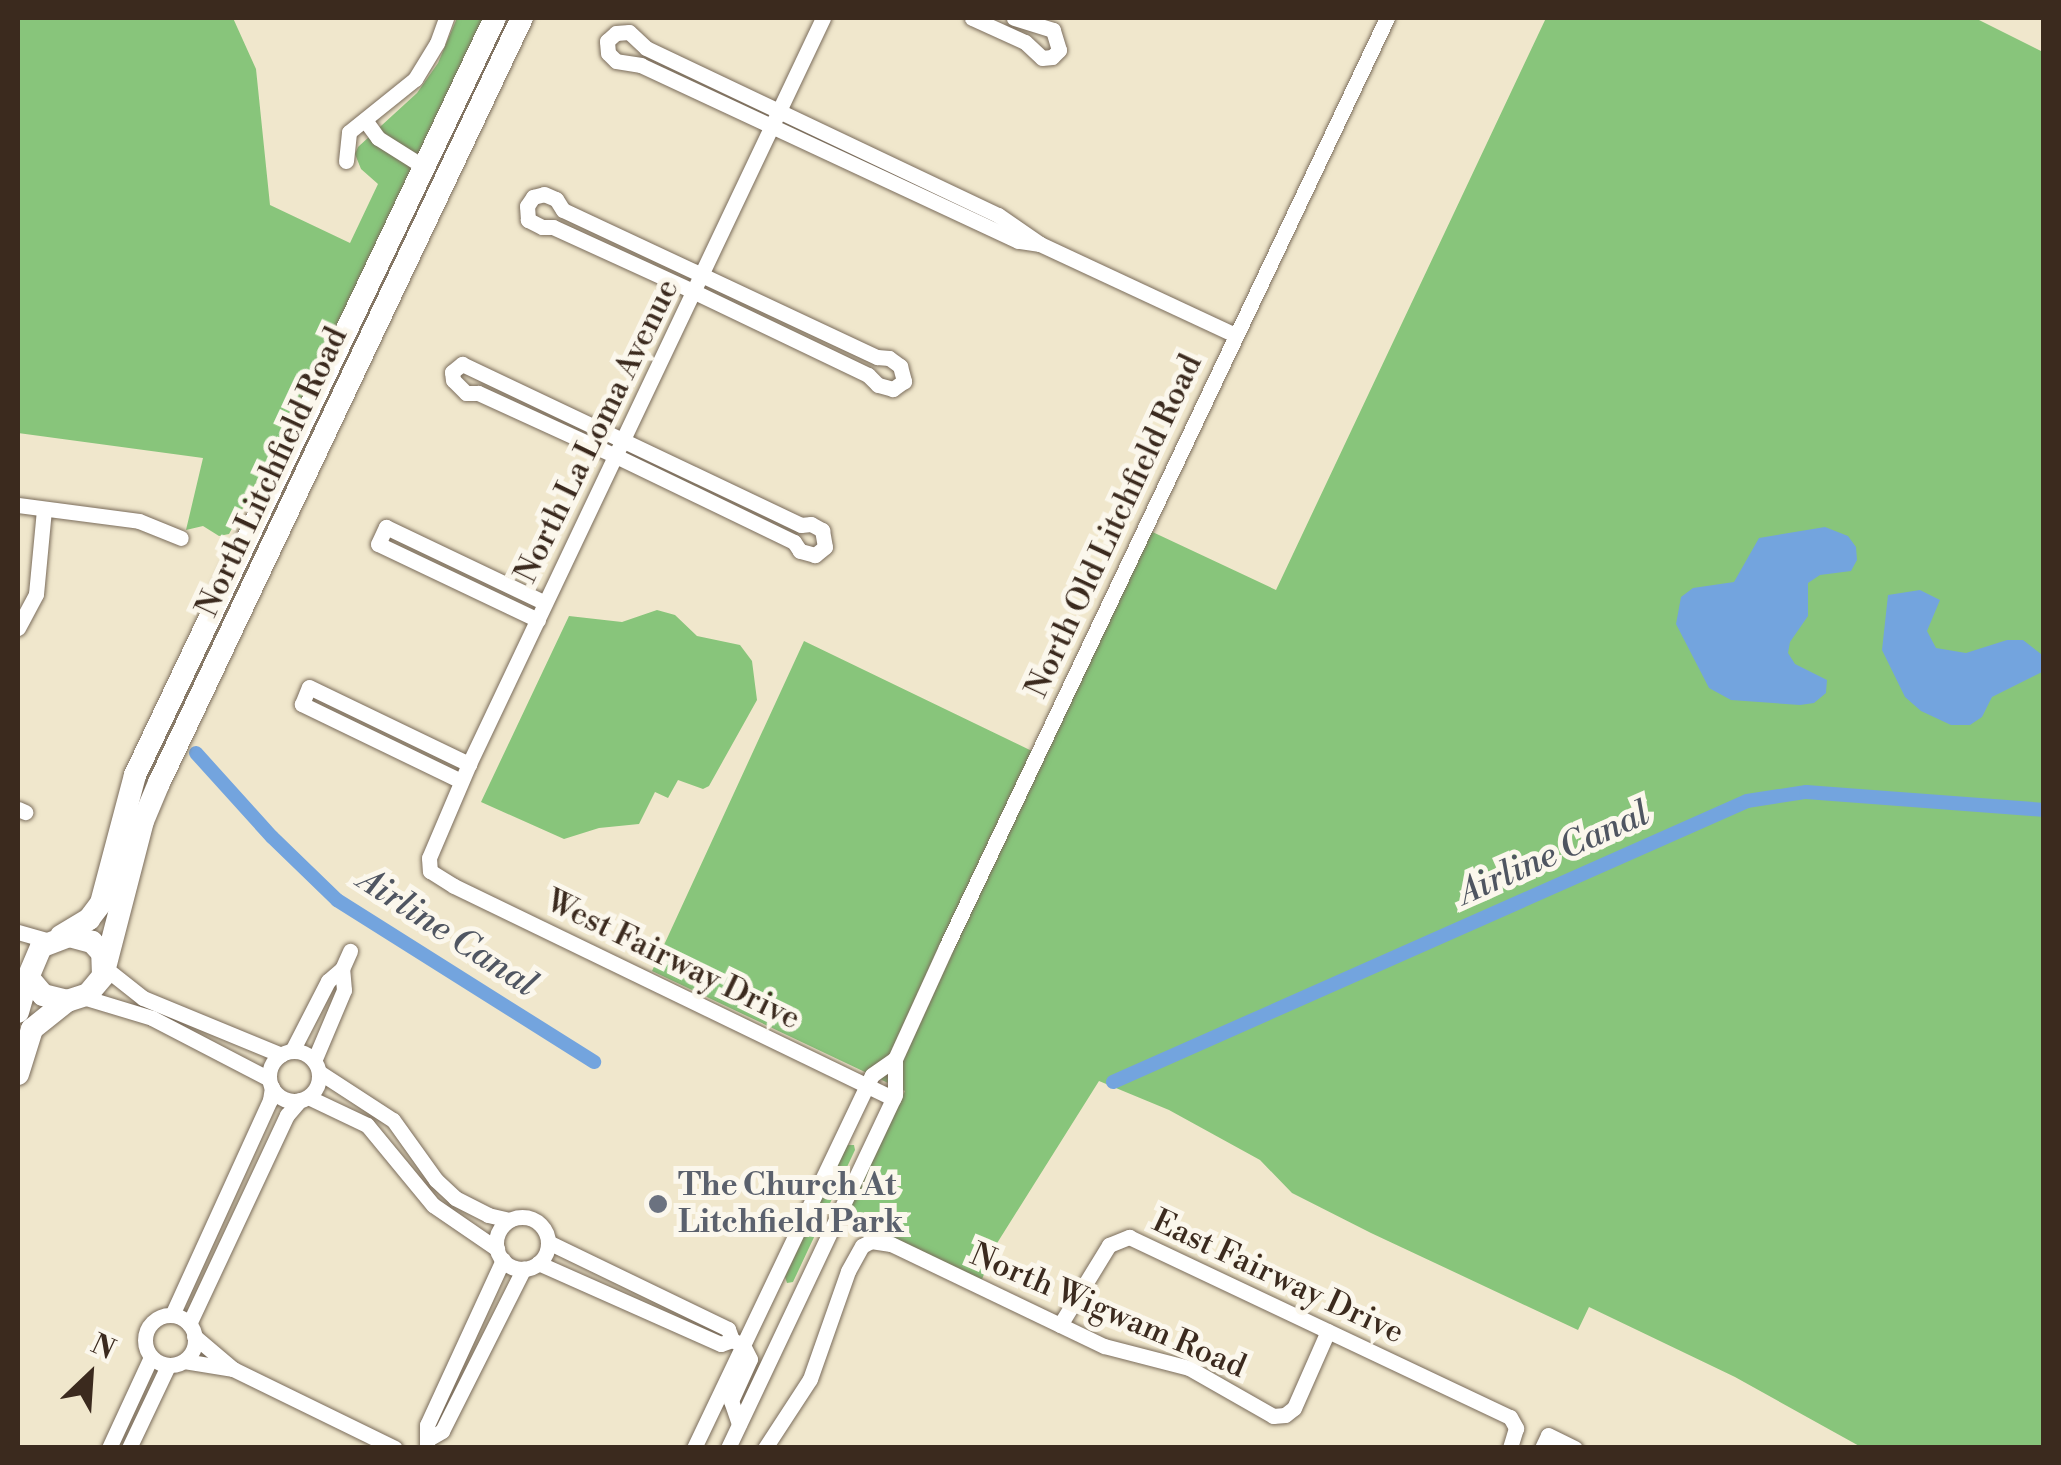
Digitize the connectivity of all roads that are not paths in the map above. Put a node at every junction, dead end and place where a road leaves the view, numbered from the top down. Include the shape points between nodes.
1 (446, 18) edge
2 (495, 18) edge
3 (522, 18) edge
4 (824, 18) edge
5 (972, 18) edge
6 (1014, 18) edge
7 (1387, 18) edge
8 (695, 70) junction
9 (688, 87) junction
10 (780, 110) junction
11 (365, 120) junction
12 (772, 127) junction
13 (346, 161) dead end
14 (424, 167) junction
15 (898, 176) junction
16 (615, 234) junction
17 (607, 252) junction
18 (702, 276) junction
19 (695, 292) junction
20 (808, 325) junction
21 (1235, 336) junction
22 (800, 343) junction
23 (536, 400) junction
24 (530, 416) junction
25 (622, 450) junction
26 (730, 492) junction
27 (18, 505) edge
28 (723, 508) junction
29 (44, 510) junction
30 (181, 538) dead end
31 (463, 564) junction
32 (455, 580) junction
33 (546, 603) junction
34 (538, 620) junction
35 (18, 628) edge
36 (388, 725) junction
37 (380, 742) junction
38 (468, 764) junction
39 (461, 781) junction
40 (133, 816) junction
41 (430, 871) joint
42 (18, 932) edge
43 (55, 939) junction
44 (350, 952) dead end
45 (25, 965) edge
46 (106, 966) junction
47 (342, 970) junction
48 (75, 999) junction
49 (18, 1012) edge
50 (287, 1053) junction
51 (895, 1059) junction
52 (317, 1066) junction
53 (18, 1074) edge
54 (271, 1083) junction
55 (868, 1084) junction
56 (893, 1098) junction
57 (304, 1099) junction
58 (509, 1220) junction
59 (548, 1242) junction
60 (500, 1254) junction
61 (531, 1266) junction
62 (172, 1315) junction
63 (1060, 1325) junction
64 (192, 1330) junction
65 (1328, 1331) junction
66 (738, 1342) junction
67 (151, 1357) junction
68 (176, 1363) junction
69 (233, 1369) junction
70 (739, 1424) junction
71 (1545, 1441) edge
72 (428, 1443) edge
73 (108, 1448) edge
74 (129, 1448) edge
75 (395, 1448) edge
76 (694, 1448) edge
77 (728, 1448) edge
78 (765, 1448) edge
79 (1510, 1448) edge
80 (1575, 1448) edge

1 - 11 street via 415,79
2 - 14 main road, North Litchfield Road
3 - 40 main road, North Litchfield Road via 159,783
4 - 10 street, North La Loma Avenue
5 - 6 street via 1025,42 1042,58 1059,50 1053,30
7 - 21 street, North Old Litchfield Road
8 - 9 street
8 - 9 street via 646,48 629,32 606,41 616,62 641,65
8 - 10 street
9 - 12 street
10 - 12 street, North La Loma Avenue
10 - 15 street
11 - 13 street via 348,132
11 - 14 street via 378,138
12 - 15 street
12 - 18 street, North La Loma Avenue
14 - 40 main road, North Litchfield Road via 135,775
15 - 21 street via 1009,221 1040,244
16 - 17 street
16 - 17 street via 544,194 527,206 528,220
16 - 18 street
17 - 19 street
18 - 19 street, North La Loma Avenue
18 - 20 street
19 - 22 street
19 - 25 street, North La Loma Avenue
20 - 22 street
20 - 22 street via 889,358 904,381 893,390 878,385
21 - 51 street, North Old Litchfield Road
23 - 24 street
23 - 24 street via 469,364 452,372 466,393
23 - 25 street
24 - 25 street
25 - 26 street
25 - 28 street
25 - 33 street, North La Loma Avenue
26 - 28 street
26 - 28 street via 822,530 824,547 814,555 800,551
27 - 29 street
29 - 30 street via 139,521
29 - 35 street via 36,594
31 - 32 street
31 - 32 street via 386,527 378,544
31 - 33 street
32 - 34 street
33 - 34 street, North La Loma Avenue
34 - 38 street, North La Loma Avenue
36 - 37 street
36 - 37 street via 309,687 302,704
36 - 38 street
37 - 39 street
38 - 39 street, North La Loma Avenue
39 - 41 street, North La Loma Avenue via 431,849
40 - 43 main road, North Litchfield Road via 101,903
40 - 46 main road, North Litchfield Road
41 - 55 street, West Fairway Drive
42 - 43 street
43 - 45 main road
43 - 46 main road via 92,942
44 - 47 street
45 - 48 main road via 42,995
45 - 49 main road
46 - 48 main road via 96,986
46 - 50 street via 142,998
47 - 50 street via 328,980
47 - 52 street via 344,990
48 - 53 main road via 32,1029
48 - 54 street via 152,1018
50 - 52 street
50 - 54 street via 272,1064
51 - 55 street, North Old Litchfield Road
51 - 56 street, North Old Litchfield Road
52 - 57 street via 318,1084
52 - 58 street via 393,1120 455,1198
54 - 57 street via 284,1098
54 - 62 street via 270,1100
55 - 56 street, West Fairway Drive
55 - 66 street, North Old Litchfield Road
56 - 70 street, North Old Litchfield Road
57 - 60 street via 367,1125 433,1205
57 - 64 street via 287,1115
58 - 59 street via 533,1219
58 - 60 street via 498,1232
59 - 61 street
59 - 66 street via 728,1329
60 - 61 street
60 - 72 street via 426,1425
61 - 66 street via 720,1344
61 - 72 street via 442,1432
62 - 64 street
62 - 67 street via 148,1329 144,1340
63 - 65 street, East Fairway Drive via 1109,1245 1125,1237
63 - 65 street, North Wigwam Road via 1112,1349 1189,1368 1277,1416 1296,1404
63 - 78 street, North Wigwam Road via 884,1242 867,1243 843,1283 810,1379
64 - 68 street via 193,1350
64 - 69 street
65 - 79 street, East Fairway Drive via 1510,1417 1516,1428
66 - 70 street via 750,1358 730,1401
66 - 76 street, North Old Litchfield Road
67 - 68 street
67 - 73 street
68 - 69 street
68 - 74 street
69 - 75 street
70 - 77 street, North Old Litchfield Road
71 - 80 street

